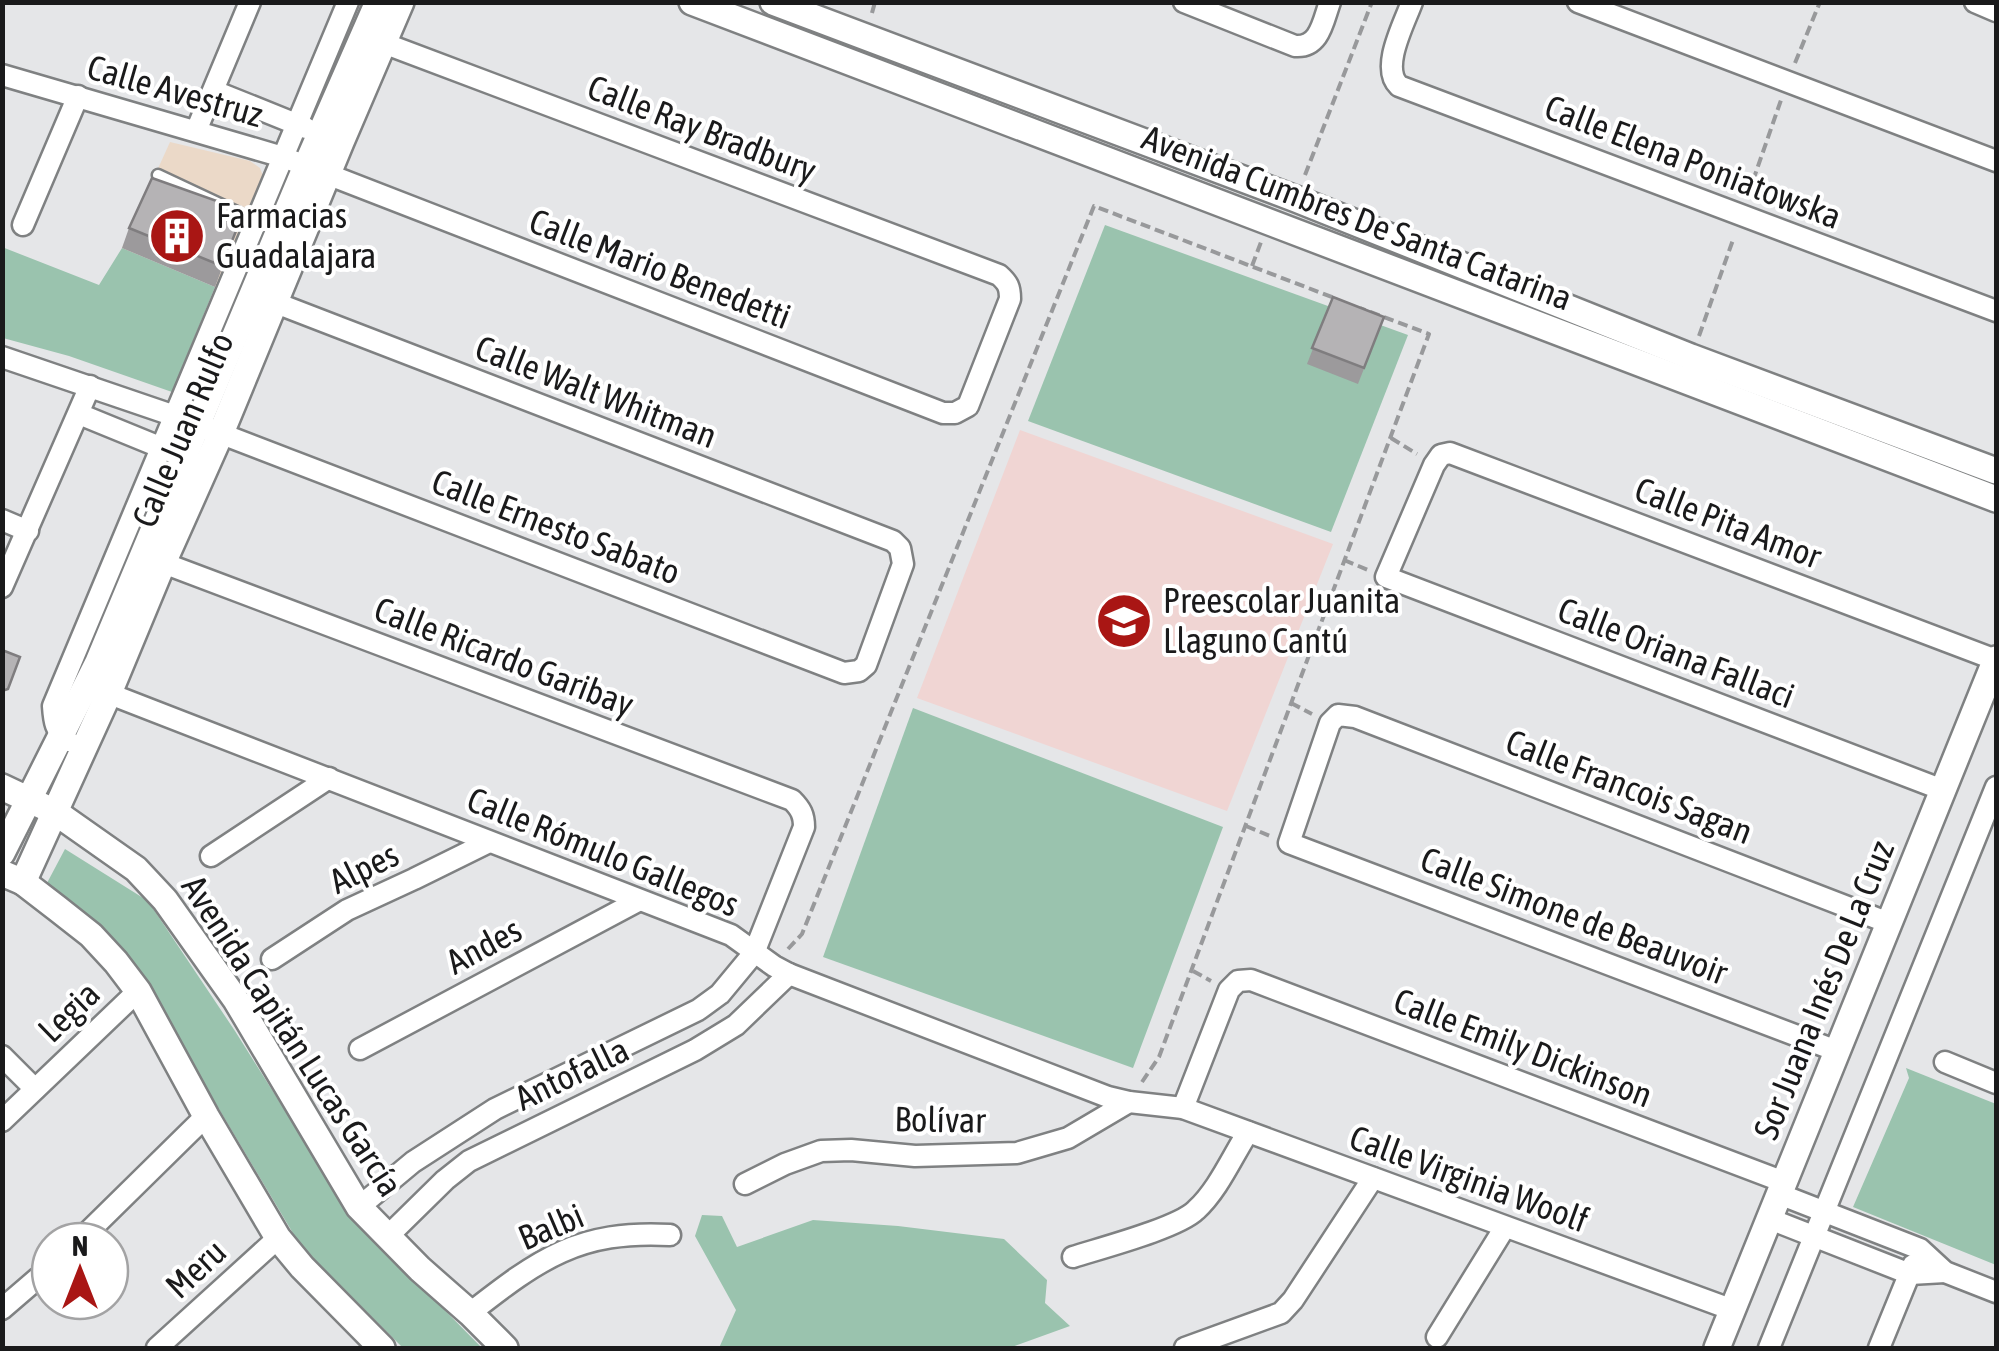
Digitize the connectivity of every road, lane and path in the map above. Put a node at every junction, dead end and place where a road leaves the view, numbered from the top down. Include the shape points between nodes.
1 (250, 2) edge
2 (348, 2) edge
3 (378, 2) edge
4 (401, 2) edge
5 (692, 2) edge
6 (773, 2) edge
7 (1184, 2) edge
8 (1330, 2) edge
9 (1372, 2) edge
10 (1412, 2) edge
11 (1578, 2) edge
12 (1820, 2) edge
13 (1975, 2) edge
14 (1996, 10) edge
15 (373, 40) junction
16 (2, 75) edge
17 (1788, 82) junction
18 (214, 91) junction
19 (78, 96) junction
20 (196, 130) junction
21 (319, 133) junction
22 (1996, 160) edge
23 (305, 166) junction
24 (158, 176) edge
25 (1302, 201) junction
26 (1742, 215) junction
27 (256, 220) junction
28 (23, 226) dead end
29 (1290, 230) junction
30 (1252, 266) junction
31 (264, 298) junction
32 (1340, 300) edge
33 (1358, 307) edge
34 (1996, 311) edge
35 (2, 357) edge
36 (1691, 357) junction
37 (90, 386) junction
38 (968, 406) joint
39 (79, 414) junction
40 (198, 425) junction
41 (1390, 437) junction
42 (184, 457) junction
43 (1435, 462) junction
44 (1996, 471) edge
45 (1996, 500) edge
46 (2, 520) edge
47 (28, 530) junction
48 (153, 559) junction
49 (2, 587) edge
50 (1996, 659) edge
51 (866, 665) joint
52 (98, 689) junction
53 (62, 736) junction
54 (83, 752) junction
55 (329, 778) junction
56 (2, 787) edge
57 (1996, 787) edge
58 (1943, 790) junction
59 (30, 799) junction
60 (55, 812) junction
61 (1245, 826) junction
62 (804, 828) joint
63 (488, 842) junction
64 (1288, 843) junction
65 (2, 853) edge
66 (211, 856) dead end
67 (13, 878) edge
68 (638, 901) junction
69 (1889, 923) junction
70 (754, 952) junction
71 (272, 958) dead end
72 (781, 970) junction
73 (138, 992) junction
74 (360, 1049) dead end
75 (1837, 1051) junction
76 (2, 1056) edge
77 (1945, 1062) dead end
78 (1996, 1083) edge
79 (35, 1089) junction
80 (1129, 1102) junction
81 (1183, 1108) junction
82 (206, 1116) junction
83 (2, 1121) edge
84 (1248, 1132) junction
85 (1372, 1178) junction
86 (745, 1184) dead end
87 (1782, 1188) junction
88 (358, 1207) junction
89 (1825, 1212) junction
90 (1770, 1218) junction
91 (99, 1221) edge
92 (1505, 1227) junction
93 (670, 1234) dead end
94 (1814, 1236) junction
95 (387, 1237) junction
96 (278, 1238) junction
97 (1920, 1249) junction
98 (1073, 1257) dead end
99 (1946, 1272) junction
100 (1910, 1274) junction
101 (30, 1285) edge
102 (1996, 1292) edge
103 (2, 1309) edge
104 (1732, 1310) junction
105 (470, 1313) junction
106 (1438, 1337) dead end
107 (157, 1348) edge
108 (382, 1348) edge
109 (504, 1348) edge
110 (1185, 1348) edge
111 (1718, 1348) edge
112 (1769, 1348) edge
113 (1879, 1348) edge

1 - 18 street
2 - 21 street, Calle Juan Rulfo
3 - 15 street, Calle Juan Rulfo
4 - 15 street, Calle Juan Rulfo
5 - 29 street, Avenida Cumbres De Santa Catarina
6 - 25 street, Avenida Cumbres De Santa Catarina
7 - 8 street via 1304,47 1317,38
9 - 25 path
10 - 26 street, Calle Elena Poniatowska via 1390,70 1398,86
11 - 17 street
12 - 17 path
13 - 14 street
15 - 21 street, Calle Juan Rulfo
15 - 38 street, Calle Ray Bradbury via 998,276 1007,282 1010,299
16 - 19 street, Calle Avestruz
17 - 22 street
17 - 26 path
18 - 20 street
18 - 21 street, Calle Avestruz
19 - 20 street, Calle Avestruz
19 - 28 street
20 - 23 street, Calle Avestruz
21 - 23 street, Calle Juan Rulfo
21 - 23 street, Calle Juan Rulfo
23 - 27 street, Calle Juan Rulfo
23 - 31 street, Calle Juan Rulfo
23 - 38 street, Calle Mario Benedetti via 943,413
24 - 27 lane
25 - 29 street
25 - 36 street, Avenida Cumbres De Santa Catarina
26 - 34 street, Calle Elena Poniatowska
26 - 36 path
27 - 40 street, Calle Juan Rulfo
29 - 30 path via 1278,247 1262,241
29 - 45 street, Avenida Cumbres De Santa Catarina
30 - 32 path
30 - 72 path via 1094,206 802,934
31 - 40 street, Calle Juan Rulfo
31 - 51 street, Calle Walt Whitman via 893,541 903,564
33 - 41 path via 1429,334
35 - 37 street, Calle Ernesto Sabato
36 - 44 street, Avenida Cumbres De Santa Catarina
37 - 39 street
37 - 40 street, Calle Ernesto Sabato
39 - 42 street
39 - 47 street
40 - 42 street, Calle Juan Rulfo
40 - 42 street, Calle Juan Rulfo
40 - 51 street, Calle Ernesto Sabato via 844,673
41 - 43 path
41 - 61 path
42 - 48 street, Calle Juan Rulfo
42 - 53 street, Calle Juan Rulfo via 53,706
43 - 50 street, Calle Pita Amor via 1440,455 1460,456
43 - 58 street, Calle Oriana Fallaci via 1386,577
46 - 47 street
47 - 49 street
48 - 52 street, Calle Juan Rulfo
48 - 62 street, Calle Ricardo Garibay via 792,800
50 - 58 street, Sor Juana Inés De La Cruz
52 - 53 street, Calle Juan Rulfo
52 - 54 street, Calle Juan Rulfo
52 - 55 street, Calle Rómulo Gallegos
53 - 54 street
53 - 59 street, Calle Juan Rulfo
54 - 60 street, Calle Juan Rulfo
55 - 63 street, Calle Rómulo Gallegos
55 - 66 street
56 - 59 street, Avenida Capitán Lucas García
57 - 89 street
58 - 69 street, Sor Juana Inés De La Cruz
59 - 60 street, Avenida Capitán Lucas García
59 - 65 street, Calle Juan Rulfo
60 - 67 street, Calle Juan Rulfo
60 - 88 street, Avenida Capitán Lucas García via 136,869 165,900 236,1000
61 - 64 path
61 - 80 path via 1159,1057
62 - 70 street, Antofalla
63 - 68 street, Calle Rómulo Gallegos
63 - 71 street, Alpes via 347,910
64 - 69 street, Calle Francois Sagan via 1330,723 1355,716
64 - 75 street, Calle Simone de Beauvoir
67 - 73 street via 91,936
68 - 70 street, Calle Rómulo Gallegos via 731,936
68 - 74 street, Andes
69 - 75 street, Sor Juana Inés De La Cruz
70 - 72 street, Calle Rómulo Gallegos
70 - 88 street, Antofalla via 698,1010 495,1109
72 - 80 street, Calle Rómulo Gallegos
72 - 95 street, Antofalla via 736,1025 469,1161
73 - 79 street, Legia
73 - 82 street
75 - 87 street, Sor Juana Inés De La Cruz
76 - 79 street
77 - 78 street
79 - 83 street, Legia
80 - 81 street, Calle Rómulo Gallegos
80 - 86 street, Bolívar via 1068,1138 1017,1153 821,1151
81 - 84 street, Calle Virginia Woolf
81 - 87 street, Calle Emily Dickinson via 1229,990 1238,980 1251,980
82 - 91 street
82 - 96 street
84 - 85 street, Calle Virginia Woolf
84 - 98 street via 1193,1214
85 - 92 street, Calle Virginia Woolf
85 - 110 street via 1281,1313
87 - 89 street, Calle Emily Dickinson
87 - 90 street, Sor Juana Inés De La Cruz
88 - 95 street, Avenida Capitán Lucas García
89 - 94 street
89 - 97 street, Calle Emily Dickinson
90 - 94 street
90 - 104 street, Sor Juana Inés De La Cruz
92 - 104 street, Calle Virginia Woolf
92 - 106 street
93 - 105 street, Balbi via 587,1241 548,1257
94 - 100 street
94 - 112 street
95 - 105 street, Avenida Capitán Lucas García
96 - 107 street, Meru
96 - 108 street
97 - 99 street
97 - 100 street
99 - 100 street
99 - 102 street
100 - 113 street
101 - 103 street
104 - 111 street, Sor Juana Inés De La Cruz
105 - 109 street, Avenida Capitán Lucas García

